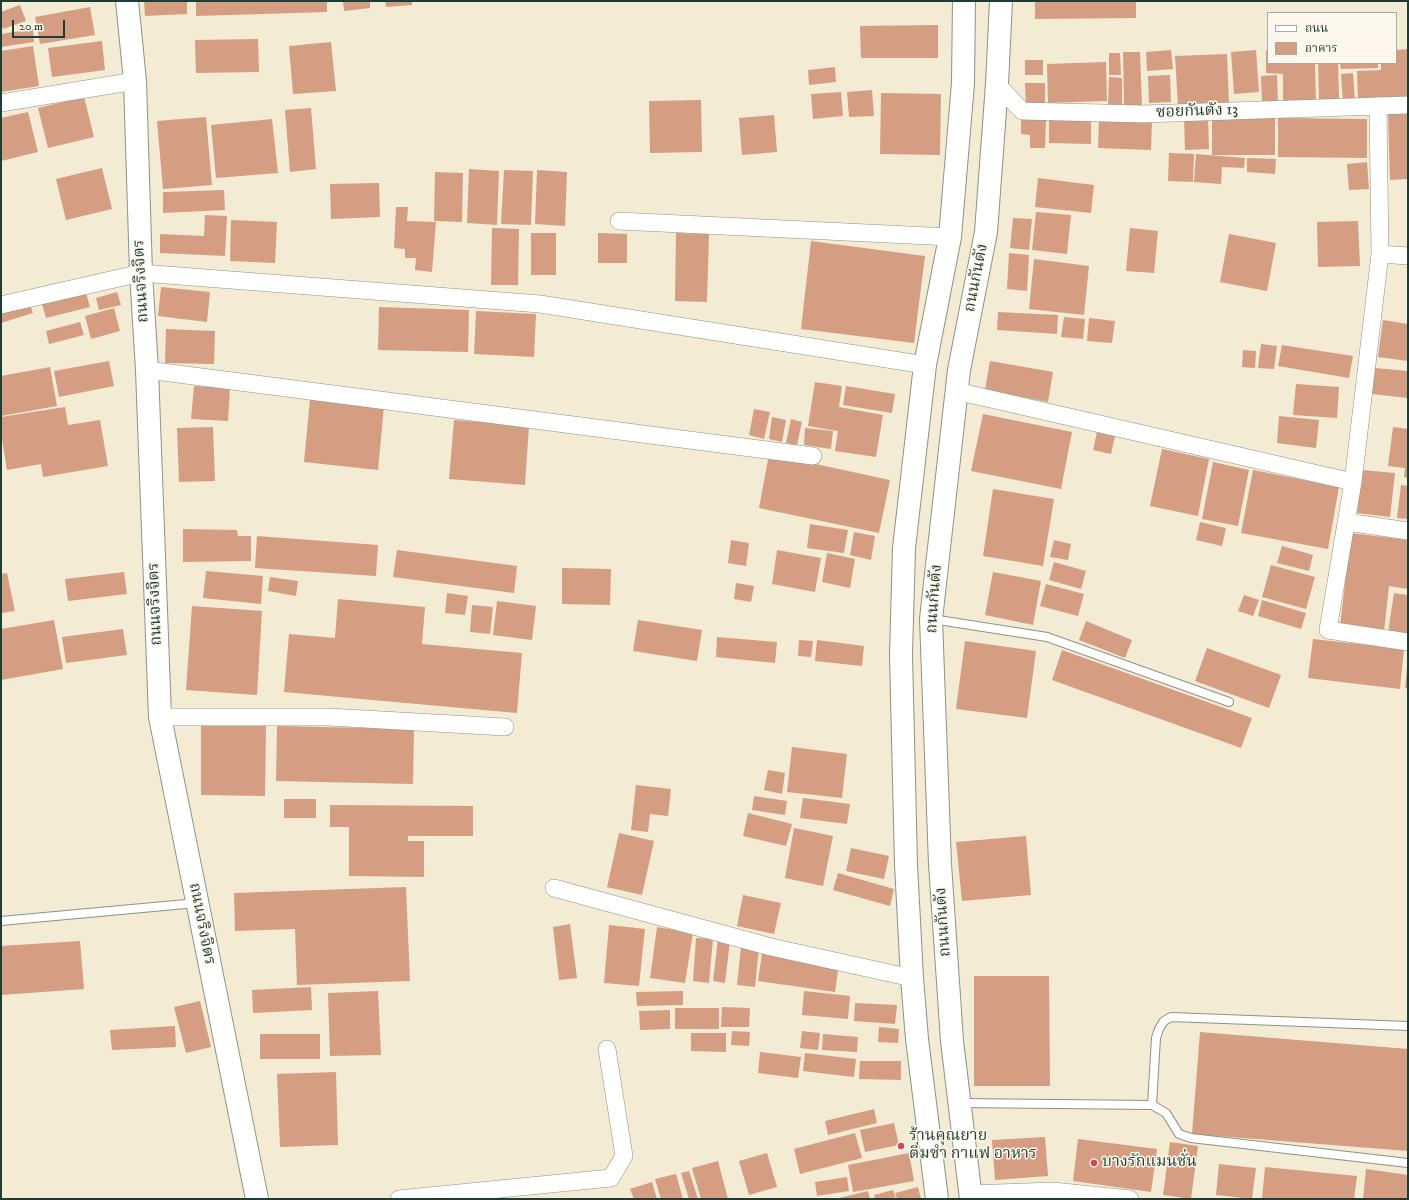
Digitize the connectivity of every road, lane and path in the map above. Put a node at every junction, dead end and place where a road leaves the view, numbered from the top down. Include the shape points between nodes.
1 (127, 1) edge
2 (964, 1) edge
3 (1001, 1) edge
4 (135, 81) junction
5 (963, 83) junction
6 (997, 84) junction
7 (1, 103) edge
8 (1408, 105) edge
9 (1378, 106) junction
10 (618, 221) dead end
11 (950, 237) junction
12 (1380, 254) junction
13 (1408, 256) edge
14 (141, 273) junction
15 (1, 305) edge
16 (925, 365) junction
17 (148, 370) junction
18 (958, 381) junction
19 (813, 456) dead end
20 (1353, 482) junction
21 (1347, 522) junction
22 (1408, 531) edge
23 (931, 619) junction
24 (1408, 642) edge
25 (1228, 702) dead end
26 (160, 717) junction
27 (505, 727) dead end
28 (903, 728) junction
29 (935, 729) junction
30 (554, 888) dead end
31 (196, 903) junction
32 (1, 921) edge
33 (912, 978) junction
34 (1408, 1026) edge
35 (917, 1039) junction
36 (952, 1041) junction
37 (608, 1049) dead end
38 (959, 1103) junction
39 (1152, 1105) junction
40 (1408, 1163) edge
41 (971, 1196) edge
42 (257, 1199) edge
43 (399, 1199) edge
44 (937, 1199) edge
45 (1130, 1199) edge

1 - 4 main road, ถนนจริงจิตร
2 - 5 main road, ถนนกันตัง
3 - 6 main road, ถนนกันตัง
4 - 7 street
4 - 14 main road, ถนนจริงจิตร
5 - 6 main road
5 - 11 main road, ถนนกันตัง
6 - 9 street, ซอยกันตัง 13 via 1022,111 1143,114
6 - 18 main road, ถนนกันตัง via 986,232
8 - 9 street, ซอยกันตัง 13
9 - 12 street
10 - 11 street
11 - 16 main road, ถนนกันตัง
12 - 13 street
12 - 20 street
14 - 15 street
14 - 16 street via 540,304
14 - 17 main road, ถนนจริงจิตร
16 - 18 main road
16 - 28 main road, ถนนกันตัง via 904,548 901,654
17 - 19 street
17 - 26 main road, ถนนจริงจิตร
18 - 20 street
18 - 23 main road, ถนนกันตัง
20 - 21 street
21 - 22 street
21 - 24 street via 1328,630
23 - 25 lane via 1047,636
23 - 29 main road, ถนนกันตัง
26 - 27 street via 329,717
26 - 31 main road, ถนนจริงจิตร
28 - 29 main road
28 - 33 main road, ถนนกันตัง
29 - 36 main road, ถนนกันตัง via 940,864
30 - 33 street via 771,947
31 - 32 lane
31 - 42 main road, ถนนจริงจิตร
33 - 35 main road, ถนนกันตัง
34 - 39 lane via 1171,1017 1159,1028 1156,1038
35 - 36 main road
35 - 44 main road, ถนนกันตัง
36 - 38 main road, ถนนกันตัง
37 - 43 street via 624,1156 611,1178
38 - 39 lane
38 - 41 main road, ถนนกันตัง
39 - 40 lane via 1166,1112 1179,1134 1191,1138
41 - 45 street via 1053,1191

